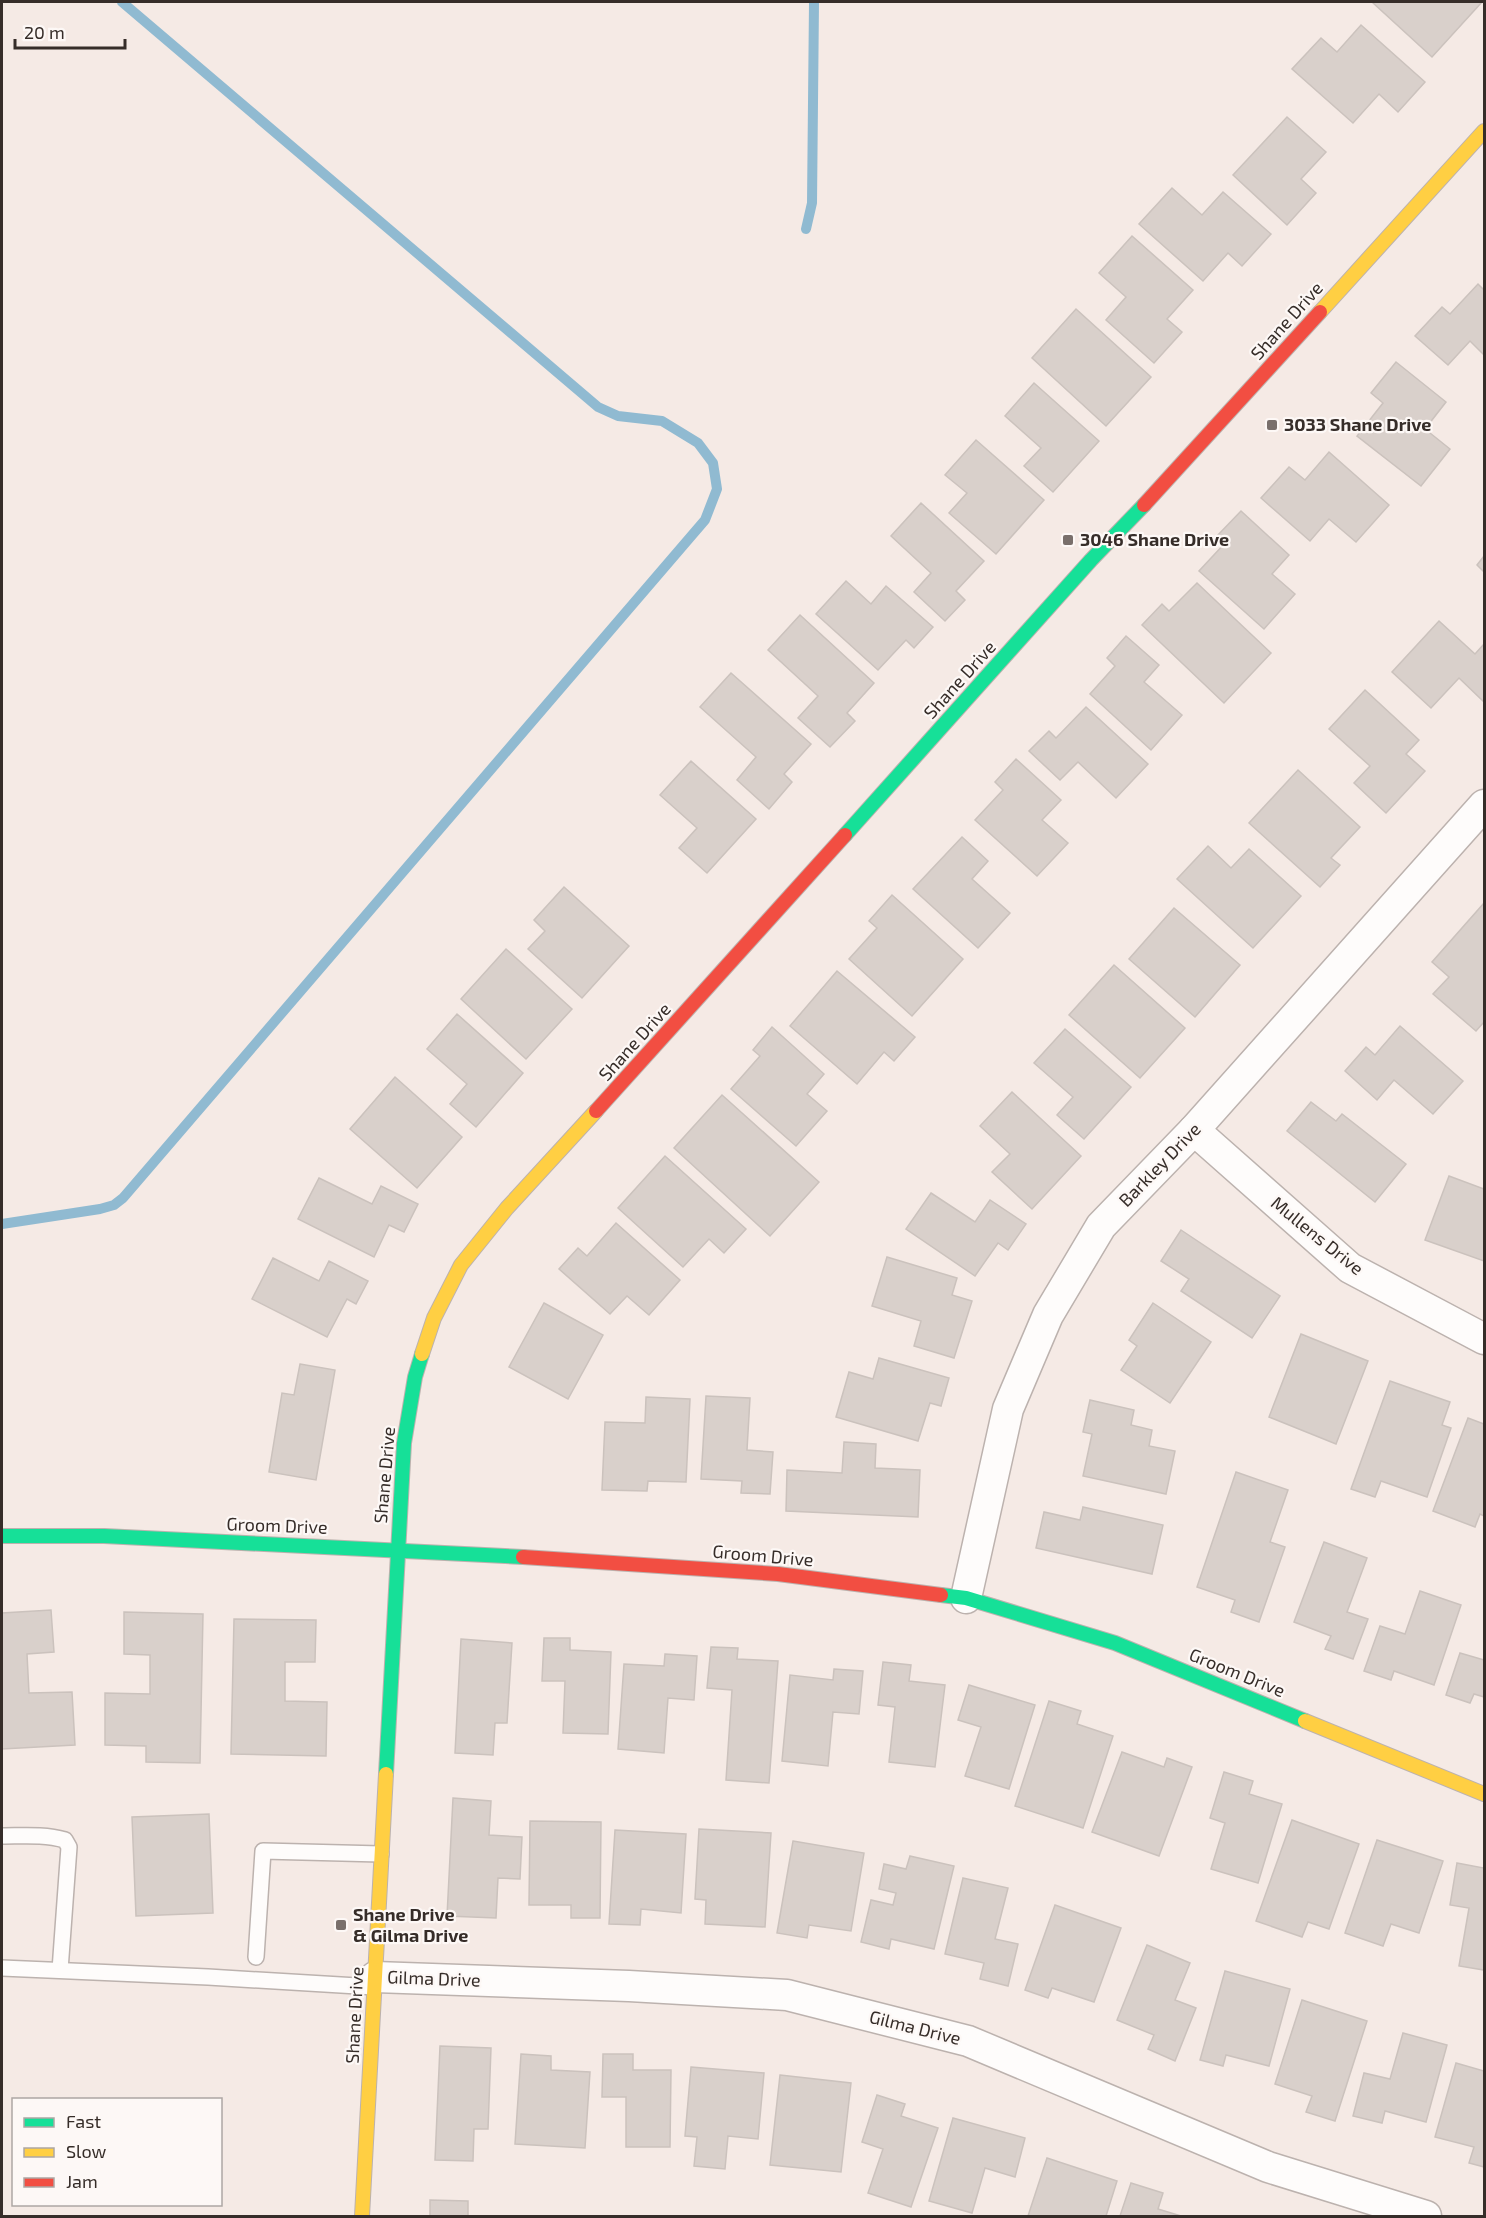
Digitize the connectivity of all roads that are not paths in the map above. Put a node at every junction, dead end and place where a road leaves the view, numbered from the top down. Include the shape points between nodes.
1 (1485, 131) edge
2 (1485, 805) edge
3 (1194, 1130) junction
4 (1485, 1340) edge
5 (2, 1536) edge
6 (397, 1549) junction
7 (966, 1598) junction
8 (1485, 1794) edge
9 (2, 1836) edge
10 (381, 1854) junction
11 (256, 1957) dead end
12 (2, 1968) edge
13 (60, 1970) junction
14 (374, 1982) junction
15 (362, 2217) edge
16 (1426, 2217) edge

1 - 6 street, Shane Drive via 1091,560 507,1209 461,1265 434,1318 415,1377 404,1443
2 - 3 street, Barkley Drive
3 - 4 street, Mullens Drive via 1350,1268
3 - 7 street, Barkley Drive via 1101,1226 1048,1315 1008,1409
5 - 6 street, Groom Drive via 104,1536
6 - 7 street, Groom Drive via 778,1574
6 - 10 street, Shane Drive
7 - 8 street, Groom Drive via 1115,1643
9 - 13 lane via 40,1835 65,1840 69,1847
10 - 11 lane via 263,1851
10 - 14 street, Shane Drive
12 - 13 lane
13 - 14 lane
14 - 15 street, Shane Drive
14 - 16 street, Gilma Drive via 629,1986 787,1995 968,2041 1268,2167

